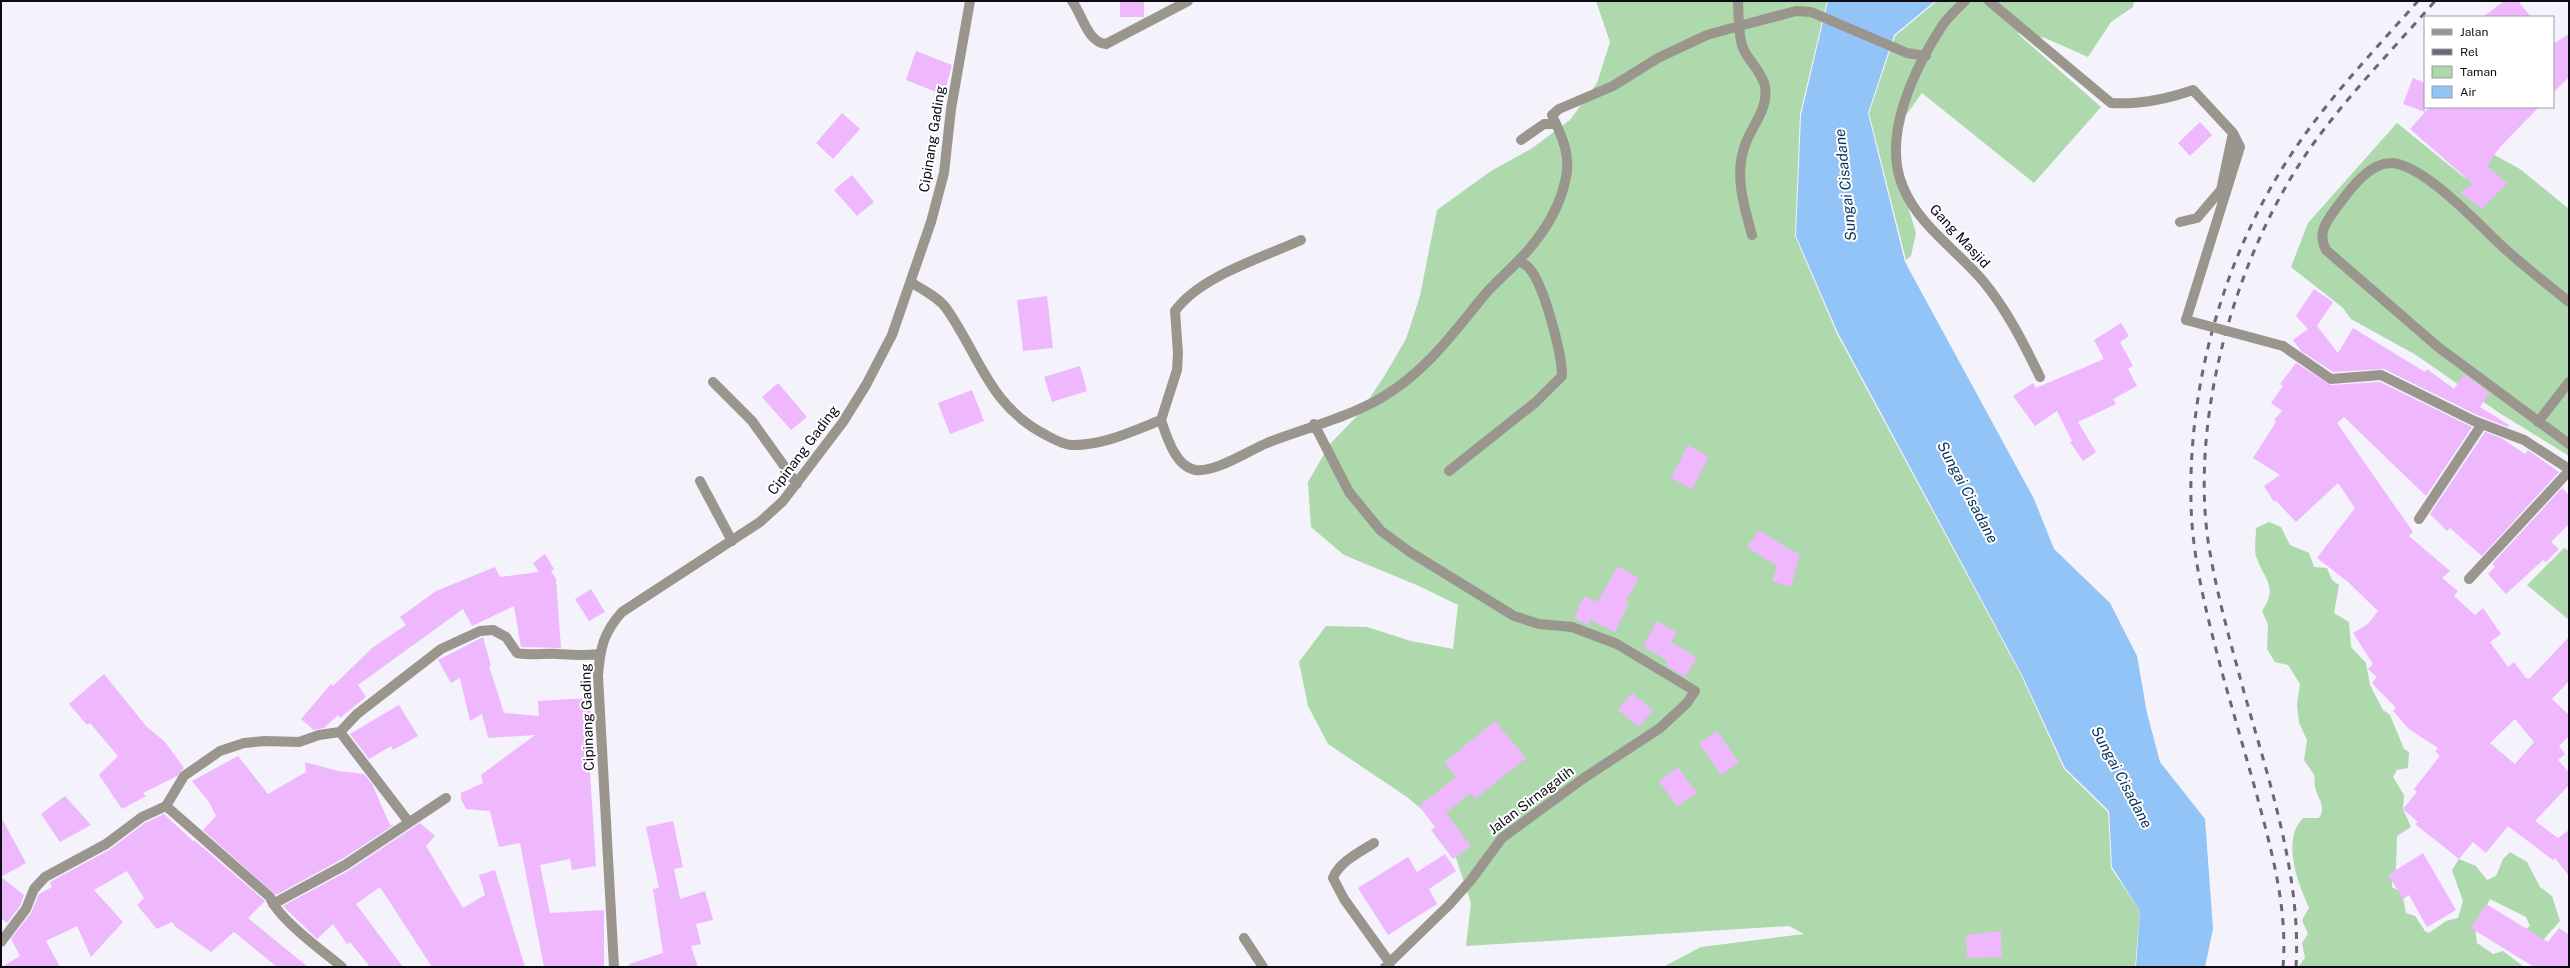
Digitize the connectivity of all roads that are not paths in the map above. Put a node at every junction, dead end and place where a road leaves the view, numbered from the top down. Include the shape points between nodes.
1 (970, 1) edge
2 (1072, 1) edge
3 (1188, 1) edge
4 (1738, 1) edge
5 (1965, 1) edge
6 (1989, 1) edge
7 (1739, 26) junction
8 (1926, 56) junction
9 (1552, 114) junction
10 (2233, 133) junction
11 (1521, 140) dead end
12 (2180, 222) dead end
13 (1752, 235) dead end
14 (1301, 240) dead end
15 (1519, 261) junction
16 (912, 283) junction
17 (2569, 302) edge
18 (2040, 377) dead end
19 (713, 382) dead end
20 (2569, 382) edge
21 (1161, 420) junction
22 (2538, 422) junction
23 (1314, 424) junction
24 (2482, 424) junction
25 (2569, 444) edge
26 (2569, 470) edge
27 (1449, 471) dead end
28 (700, 481) dead end
29 (797, 484) junction
30 (2419, 519) dead end
31 (732, 541) junction
32 (2469, 579) dead end
33 (599, 654) junction
34 (340, 732) junction
35 (446, 798) dead end
36 (166, 806) junction
37 (408, 821) junction
38 (1374, 843) dead end
39 (273, 904) junction
40 (1244, 938) dead end
41 (1, 942) edge
42 (1387, 965) edge
43 (342, 967) edge
44 (614, 967) edge
45 (1263, 967) edge

1 - 16 street, Cipinang Gading via 951,109 944,173
2 - 3 street via 1080,12 1086,30 1106,44
4 - 7 street
5 - 8 street, Gang Masjid via 1943,25
6 - 10 street via 2111,103 2129,104 2170,98 2193,90
7 - 8 street via 1796,11 1811,12 1907,53
7 - 9 street via 1707,35 1658,58 1613,86
7 - 13 street via 1744,51 1759,72 1765,86 1765,105 1745,145 1741,163 1742,193
8 - 18 street, Gang Masjid via 1906,94 1898,129 1898,170 1903,188 1924,220 1983,280 2010,318
9 - 11 street via 1555,124 1544,124
9 - 15 street via 1568,151 1566,177 1556,210
10 - 12 street via 2220,190 2197,218
10 - 24 street, bridge via 2240,147 2186,320 2283,346 2331,380 2381,375
14 - 21 street via 1223,275 1183,300 1175,311 1177,370
15 - 23 street via 1482,298 1466,321 1416,375 1380,399 1344,415
15 - 27 street via 1529,268 1540,288 1557,342 1562,376 1536,402
16 - 21 street via 945,307 984,377 1005,404 1024,422 1039,431 1070,445 1115,437
16 - 29 street, Cipinang Gading via 892,335 866,385 843,422
17 - 22 street via 2522,264 2438,187 2391,163 2373,168 2347,193 2326,222 2321,234 2326,250 2438,347
19 - 29 street via 752,421
20 - 22 street
21 - 23 street via 1182,462 1194,470 1206,470
22 - 25 street
23 - 42 street, Jalan Sirnagalih via 1349,492 1381,531 1410,552 1514,616 1539,624 1572,628 1617,644 1695,691 1687,703 1660,728 1584,778 1502,838 1449,905 1413,937
24 - 26 street via 2524,440
24 - 30 street
26 - 32 street
28 - 31 street
29 - 31 street, Cipinang Gading via 760,522
31 - 33 street, Cipinang Gading via 622,612 608,627
33 - 34 street via 573,657 517,653 506,637 493,630 480,631 441,649 357,714
33 - 44 street, Cipinang Gading via 598,676
34 - 36 street via 319,735 299,742 244,743 220,751 184,776
34 - 37 street
35 - 37 street
36 - 39 street via 270,897
36 - 41 street via 142,817 106,844 45,877 34,889 26,909
37 - 39 street via 345,865
38 - 42 street via 1345,862 1335,871 1333,878
39 - 43 street via 304,936
40 - 45 street

